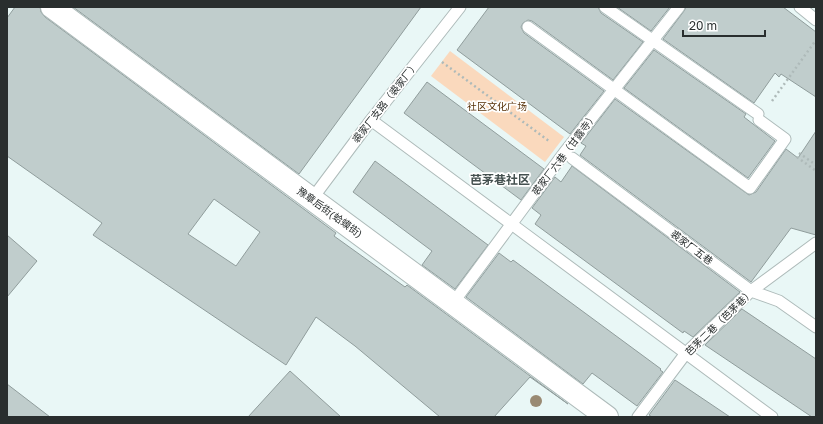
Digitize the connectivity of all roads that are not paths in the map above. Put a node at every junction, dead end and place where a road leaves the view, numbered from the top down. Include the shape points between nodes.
1 (52, 7) edge
2 (460, 7) edge
3 (605, 7) edge
4 (679, 7) edge
5 (800, 7) edge
6 (816, 20) edge
7 (528, 27) dead end
8 (652, 41) junction
9 (614, 89) junction
10 (371, 120) junction
11 (572, 158) dead end
12 (312, 199) junction
13 (511, 224) junction
14 (816, 243) edge
15 (751, 291) junction
16 (453, 303) junction
17 (816, 327) edge
18 (686, 353) junction
19 (607, 417) edge
20 (638, 417) edge
21 (772, 417) edge

1 - 12 street, 豫章后街(蛤蟆街)
2 - 10 lane, 裘家厂支路（裘家厂）
3 - 8 lane
4 - 8 lane, 裘家厂六巷（甘露寺）
5 - 6 lane
7 - 9 lane
8 - 9 lane, 裘家厂六巷（甘露寺）
8 - 9 lane via 785,139 750,188
9 - 13 lane, 裘家厂六巷（甘露寺）
10 - 12 lane, 裘家厂支路（裘家厂）
10 - 13 lane
11 - 15 lane, 裘家厂五巷
12 - 16 street, 豫章后街(蛤蟆街)
13 - 16 lane, 裘家厂六巷（甘露寺）
13 - 18 lane
14 - 15 lane, 芭茅二巷（芭茅巷）
15 - 17 lane, 裘家厂五巷 via 779,301
15 - 18 lane, 芭茅二巷（芭茅巷）
16 - 19 street, 豫章后街(蛤蟆街)
18 - 20 lane, 芭茅二巷（芭茅巷）
18 - 21 lane

